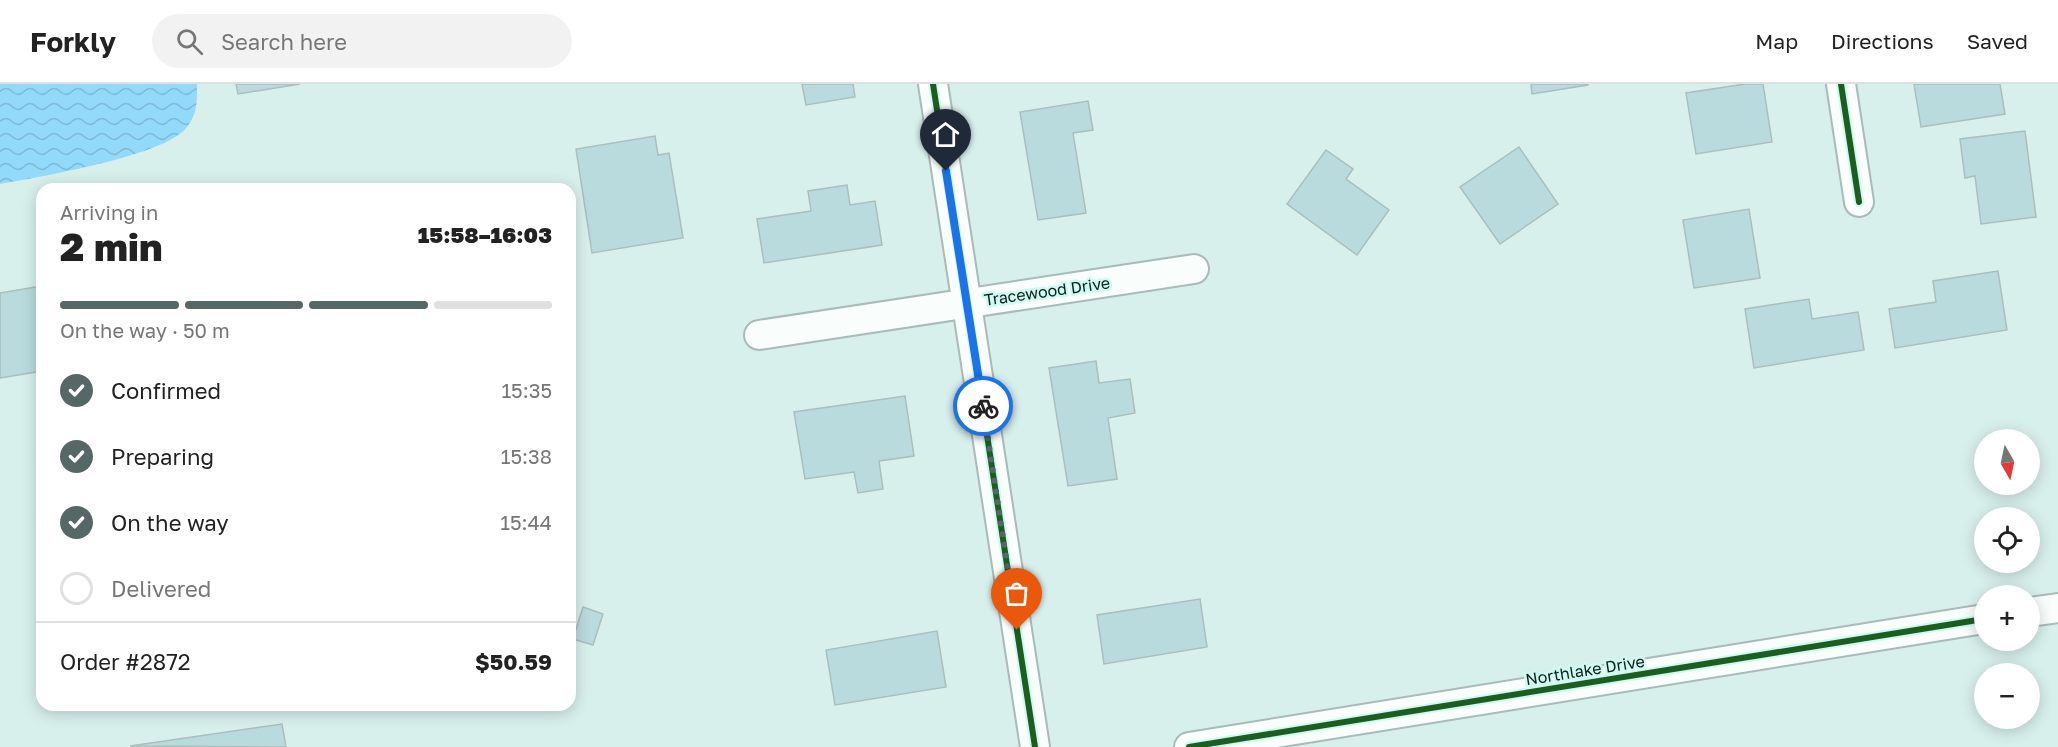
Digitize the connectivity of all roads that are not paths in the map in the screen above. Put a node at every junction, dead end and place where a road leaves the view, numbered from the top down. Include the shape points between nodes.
1 (933, 84) edge
2 (1841, 84) edge
3 (1859, 202) dead end
4 (1194, 269) dead end
5 (967, 302) junction
6 (759, 335) dead end
7 (2058, 608) edge
8 (2040, 611) edge
9 (1974, 622) edge
10 (1035, 747) edge
11 (1189, 747) edge

1 - 5 street
2 - 3 street
4 - 5 street, Tracewood Drive
5 - 6 street, Tracewood Drive
5 - 10 street
7 - 8 street
9 - 11 street, Northlake Drive

